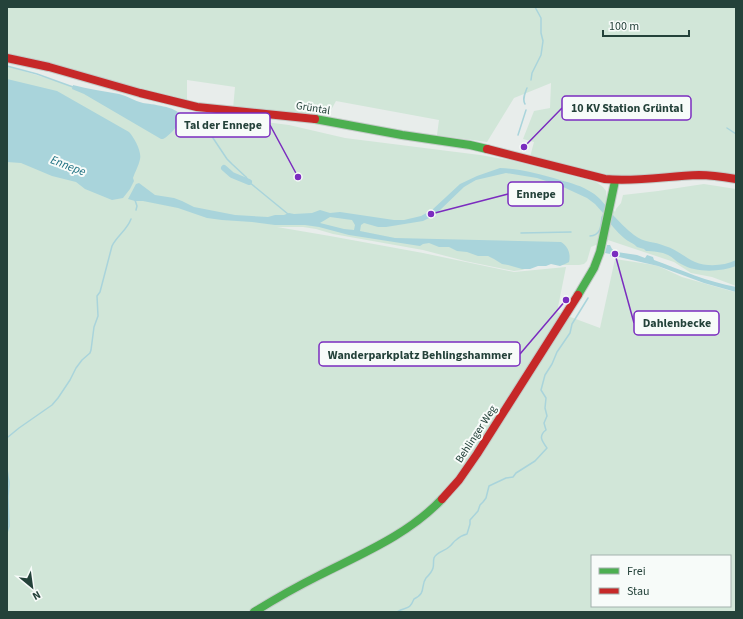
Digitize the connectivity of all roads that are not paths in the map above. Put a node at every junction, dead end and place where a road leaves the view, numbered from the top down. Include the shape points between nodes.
1 (7, 58) edge
2 (736, 179) edge
3 (615, 181) junction
4 (254, 612) edge

1 - 3 street, Grüntal via 197,107 296,116 470,145
2 - 3 street, Grüntal via 701,175
3 - 4 street, Behlinger Weg via 600,252 594,268 538,359 448,494 424,516 375,547

